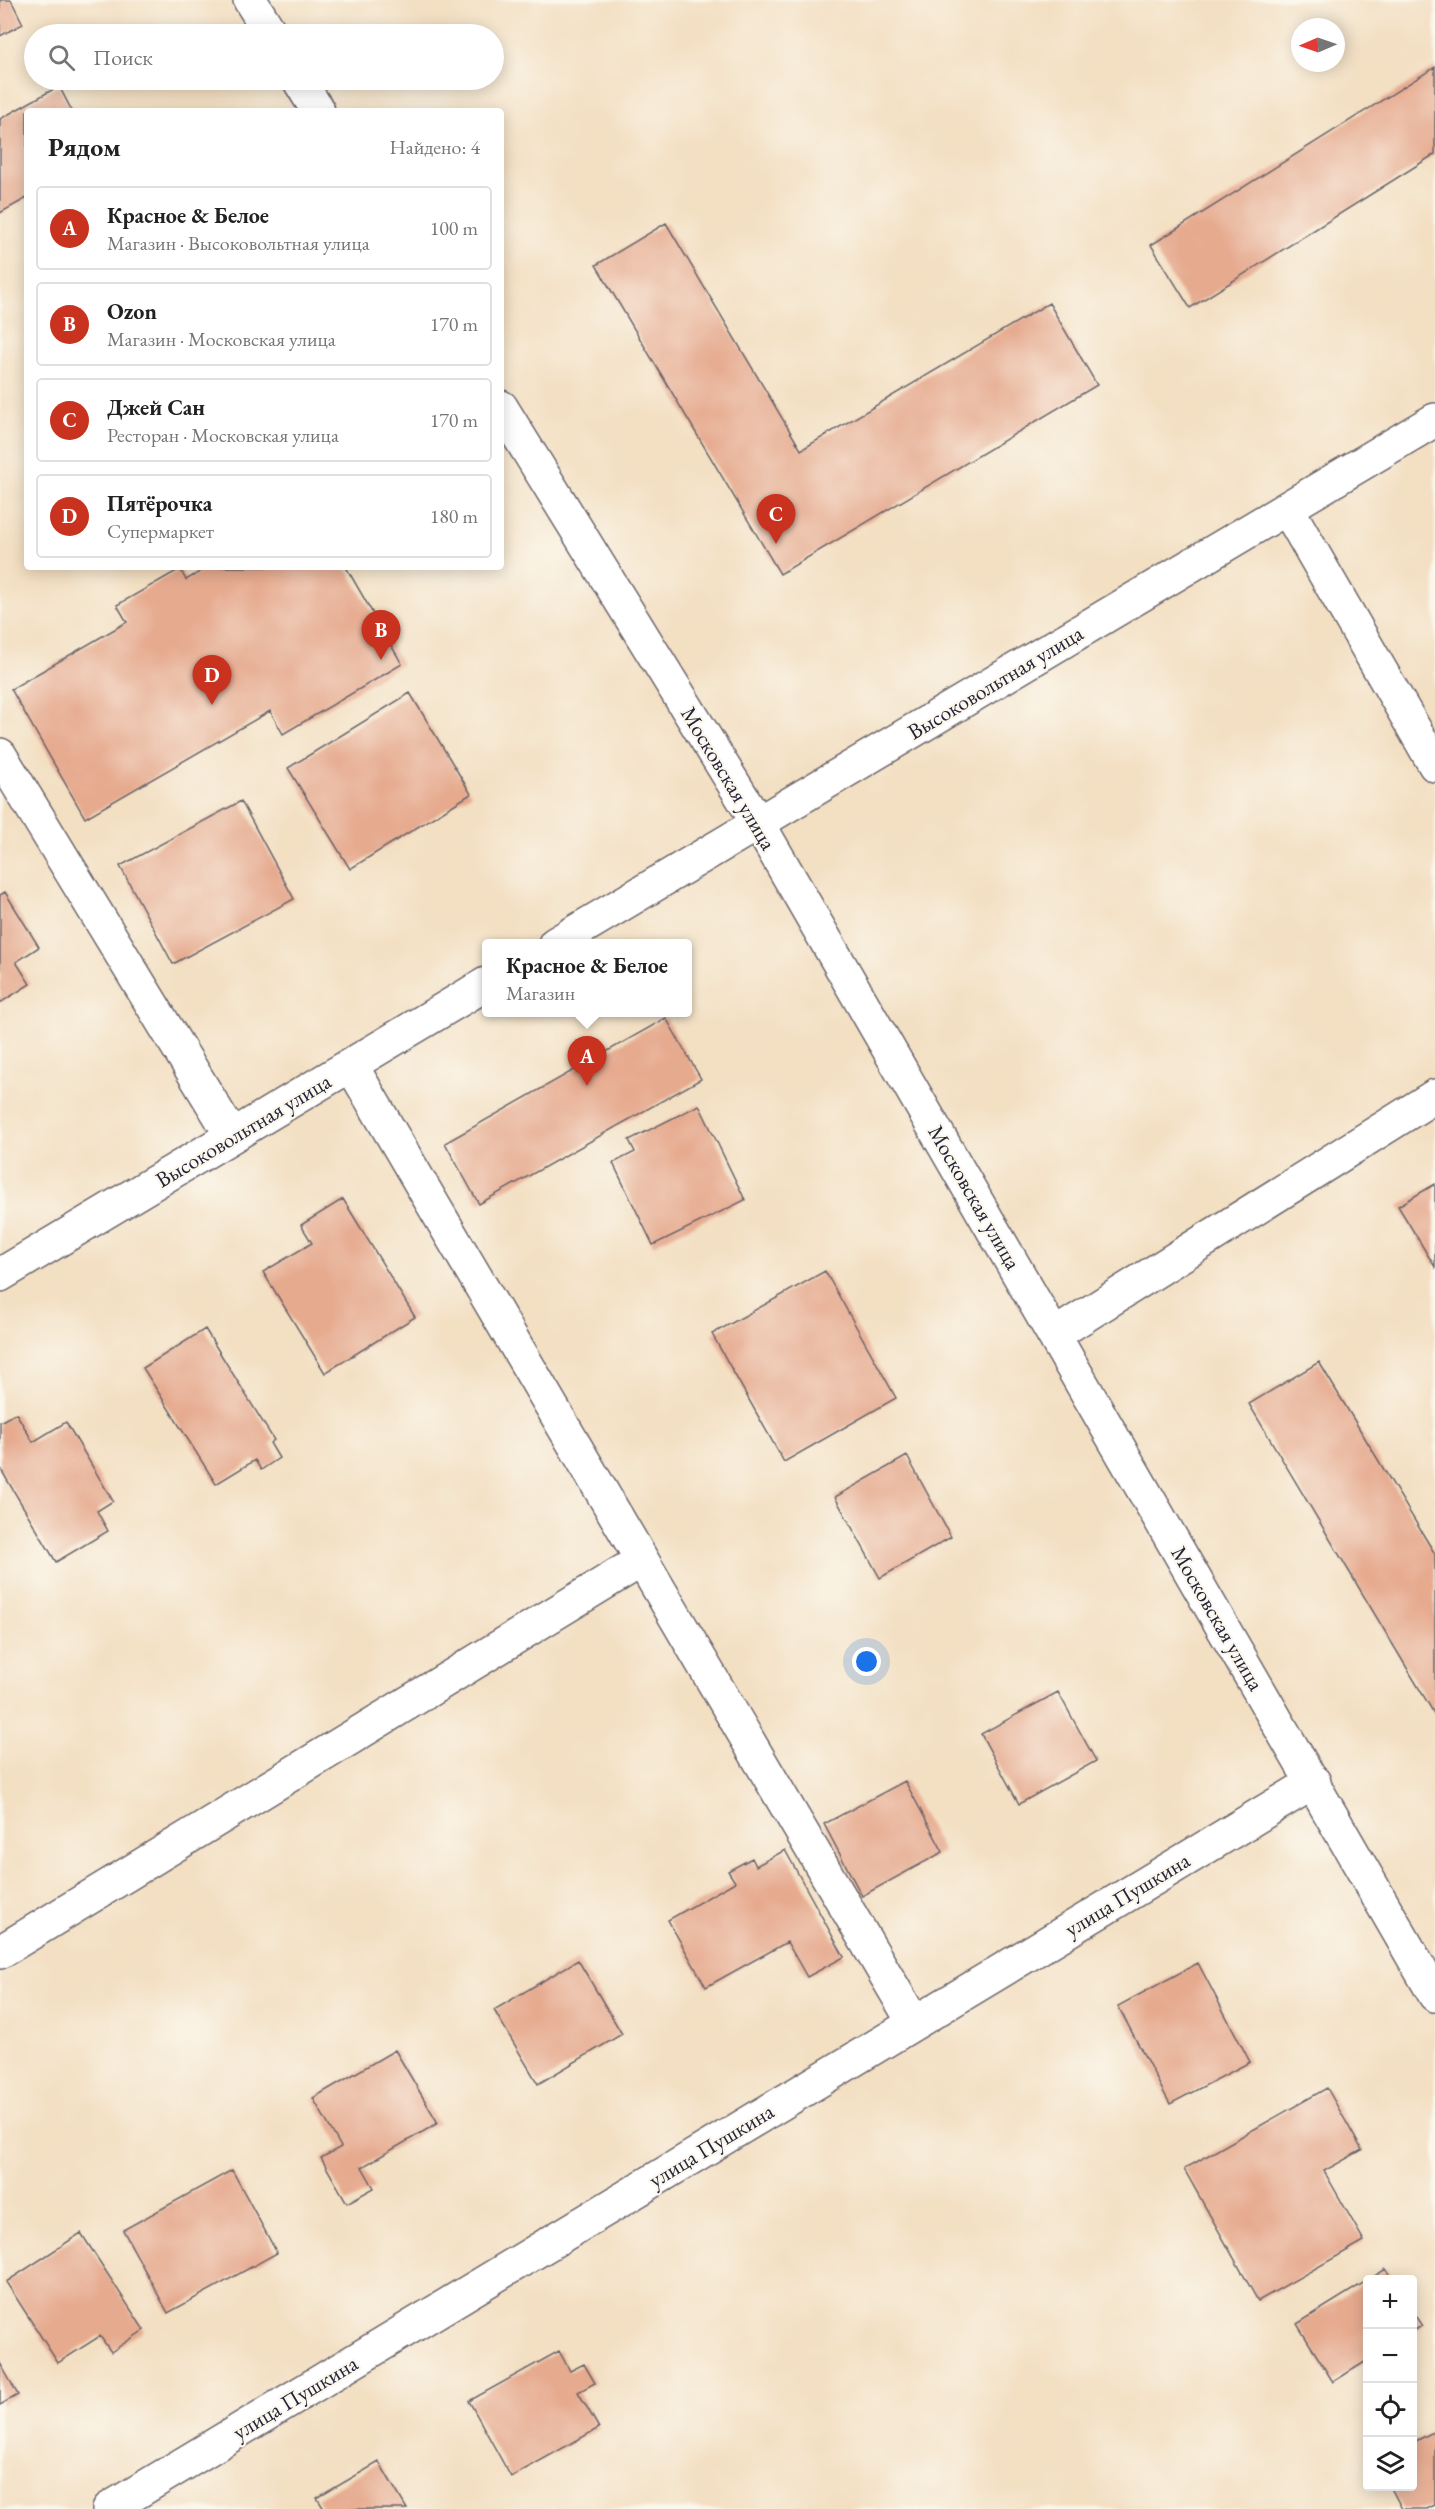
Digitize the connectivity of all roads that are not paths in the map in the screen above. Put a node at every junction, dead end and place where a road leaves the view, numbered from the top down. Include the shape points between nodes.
1 (250, 0) edge
2 (265, 24) edge
3 (305, 90) edge
4 (316, 108) edge
5 (504, 412) edge
6 (1435, 420) edge
7 (1287, 508) junction
8 (0, 755) edge
9 (1435, 765) edge
10 (758, 823) junction
11 (563, 939) edge
12 (482, 986) edge
13 (351, 1065) junction
14 (1435, 1096) edge
15 (232, 1136) junction
16 (0, 1275) edge
17 (1054, 1335) junction
18 (642, 1560) junction
19 (1314, 1782) junction
20 (0, 1952) edge
21 (1435, 1995) edge
22 (914, 2023) junction
23 (109, 2509) edge

1 - 2 street
3 - 4 street
5 - 10 street, Московская улица
6 - 7 street, Высоковольтная улица
7 - 9 street
7 - 10 street, Высоковольтная улица
8 - 15 street
10 - 11 street, Высоковольтная улица
10 - 17 street, Московская улица
12 - 13 street, Высоковольтная улица
13 - 15 street, Высоковольтная улица
13 - 18 street
14 - 17 street
15 - 16 street, Высоковольтная улица
17 - 19 street, Московская улица
18 - 20 street
18 - 22 street
19 - 21 street, Московская улица
19 - 22 street, улица Пушкина
22 - 23 street, улица Пушкина

